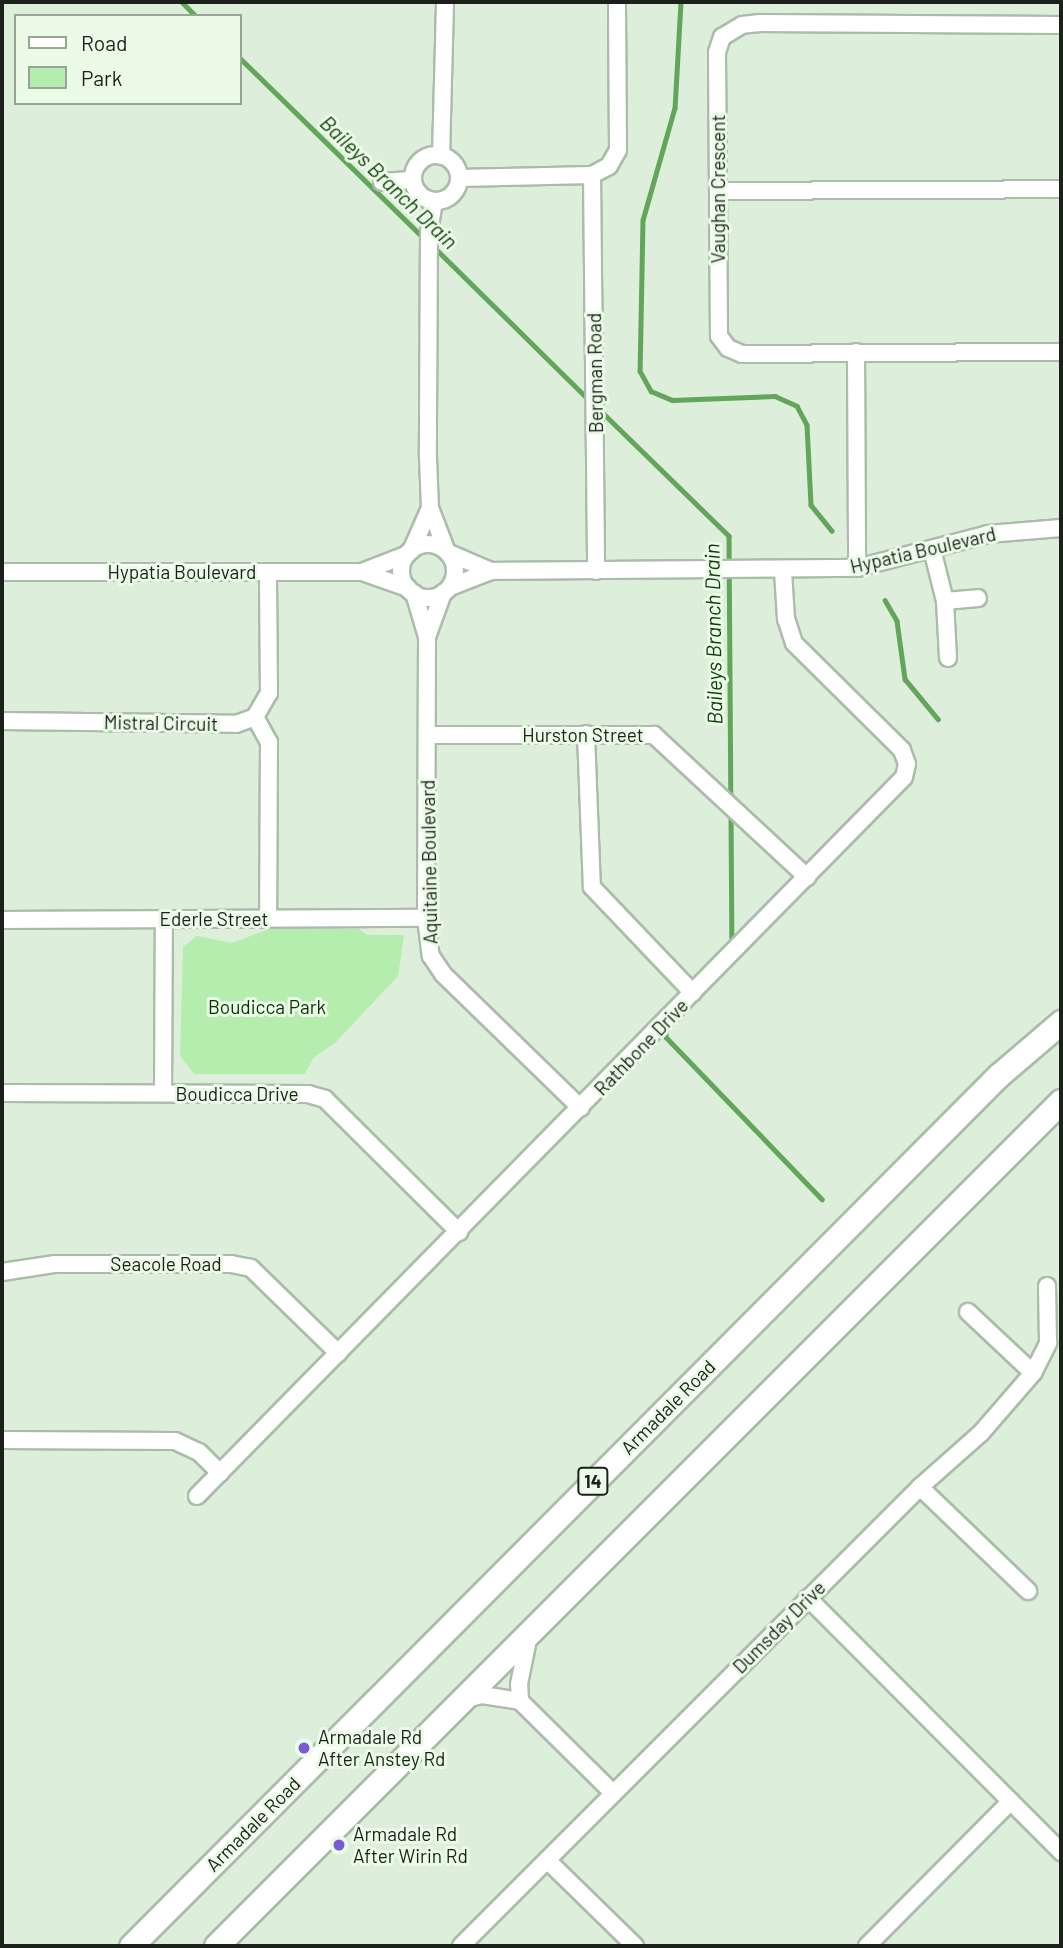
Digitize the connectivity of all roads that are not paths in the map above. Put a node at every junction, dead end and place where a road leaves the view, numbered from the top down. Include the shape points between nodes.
1 (445, 2) edge
2 (617, 2) edge
3 (1061, 26) edge
4 (440, 156) junction
5 (592, 175) junction
6 (459, 178) junction
7 (413, 180) junction
8 (382, 182) dead end
9 (1061, 189) edge
10 (718, 191) junction
11 (434, 201) junction
12 (856, 352) junction
13 (1061, 352) edge
14 (430, 508) junction
15 (1061, 528) edge
16 (932, 549) junction
17 (409, 552) junction
18 (448, 552) junction
19 (857, 568) junction
20 (491, 571) junction
21 (596, 571) junction
22 (783, 571) junction
23 (2, 572) edge
24 (268, 572) junction
25 (362, 572) junction
26 (446, 590) junction
27 (411, 591) junction
28 (978, 598) dead end
29 (945, 601) junction
30 (427, 637) junction
31 (947, 658) dead end
32 (255, 717) junction
33 (2, 721) edge
34 (586, 734) junction
35 (428, 735) junction
36 (807, 877) junction
37 (268, 918) junction
38 (426, 918) junction
39 (164, 919) junction
40 (2, 920) edge
41 (693, 993) junction
42 (1061, 1022) edge
43 (2, 1093) edge
44 (163, 1093) junction
45 (1061, 1101) edge
46 (582, 1108) junction
47 (459, 1232) junction
48 (2, 1272) edge
49 (1046, 1286) dead end
50 (968, 1312) dead end
51 (338, 1353) junction
52 (1033, 1373) junction
53 (2, 1440) edge
54 (220, 1473) junction
55 (920, 1487) junction
56 (197, 1496) dead end
57 (1028, 1591) dead end
58 (808, 1598) junction
59 (529, 1634) junction
60 (462, 1700) junction
61 (520, 1701) junction
62 (613, 1793) junction
63 (1011, 1801) junction
64 (1061, 1852) edge
65 (547, 1860) junction
66 (131, 1946) edge
67 (216, 1946) edge
68 (461, 1946) edge
69 (635, 1946) edge
70 (867, 1946) edge

1 - 4 street
2 - 5 street via 618,150 609,166
3 - 10 street, Vaughan Crescent via 742,25 722,37 716,52
4 - 6 street via 454,164
4 - 7 street via 420,162
5 - 6 street
5 - 21 street, Bergman Road
6 - 11 street via 452,194
7 - 8 street
7 - 11 street via 420,194
9 - 10 street
10 - 12 street, Vaughan Crescent via 719,336 728,348 742,354
11 - 14 street via 429,232
12 - 13 street, Vaughan Crescent
12 - 19 street
14 - 17 street
14 - 18 street
15 - 16 street, Hypatia Boulevard via 988,534
16 - 19 street, Hypatia Boulevard
16 - 29 street
17 - 18 street via 429,544
17 - 25 street
17 - 27 street via 402,575
18 - 20 street, Hypatia Boulevard
18 - 26 street via 455,570
19 - 22 street, Hypatia Boulevard
20 - 21 street, Hypatia Boulevard
20 - 26 street, Hypatia Boulevard
21 - 22 street, Hypatia Boulevard
22 - 36 street, Rathbone Drive via 786,619 794,643 902,750 907,764 895,790
23 - 24 street, Hypatia Boulevard
24 - 25 street, Hypatia Boulevard
24 - 32 street via 269,693
25 - 27 street
26 - 27 street via 428,598
26 - 30 street
27 - 30 street
28 - 29 street
29 - 31 street
30 - 35 street, Aquitaine Boulevard
32 - 33 street, Mistral Circuit via 236,724
32 - 37 street via 269,742
34 - 35 street, Hurston Street
34 - 36 street, Hurston Street via 654,735
34 - 41 street via 592,887
35 - 38 street, Aquitaine Boulevard
36 - 41 street, Rathbone Drive
37 - 38 street, Ederle Street
37 - 39 street, Ederle Street
38 - 46 street, Aquitaine Boulevard via 431,956 443,974
39 - 40 street, Ederle Street
39 - 44 street
41 - 46 street, Rathbone Drive
42 - 66 highway, Armadale Road / 14 via 999,1075
43 - 44 street, Boudicca Drive
44 - 47 street, Boudicca Drive via 309,1094 325,1099
45 - 59 highway
46 - 47 street, Rathbone Drive
47 - 51 street, Rathbone Drive
48 - 51 street, Seacole Road via 55,1264 231,1264 251,1268
49 - 52 street, Dumsday Drive via 1048,1343
50 - 52 street
51 - 54 street, Rathbone Drive
52 - 55 street, Dumsday Drive via 981,1433
53 - 54 street via 174,1441 199,1452
54 - 56 street, Rathbone Drive
55 - 57 street
55 - 58 street, Dumsday Drive
58 - 62 street, Dumsday Drive
58 - 63 street
59 - 60 highway
59 - 61 street
60 - 61 street via 482,1695
60 - 67 highway
61 - 62 street
62 - 65 street, Dumsday Drive
63 - 64 street
63 - 70 street
65 - 68 street, Dumsday Drive
65 - 69 street

